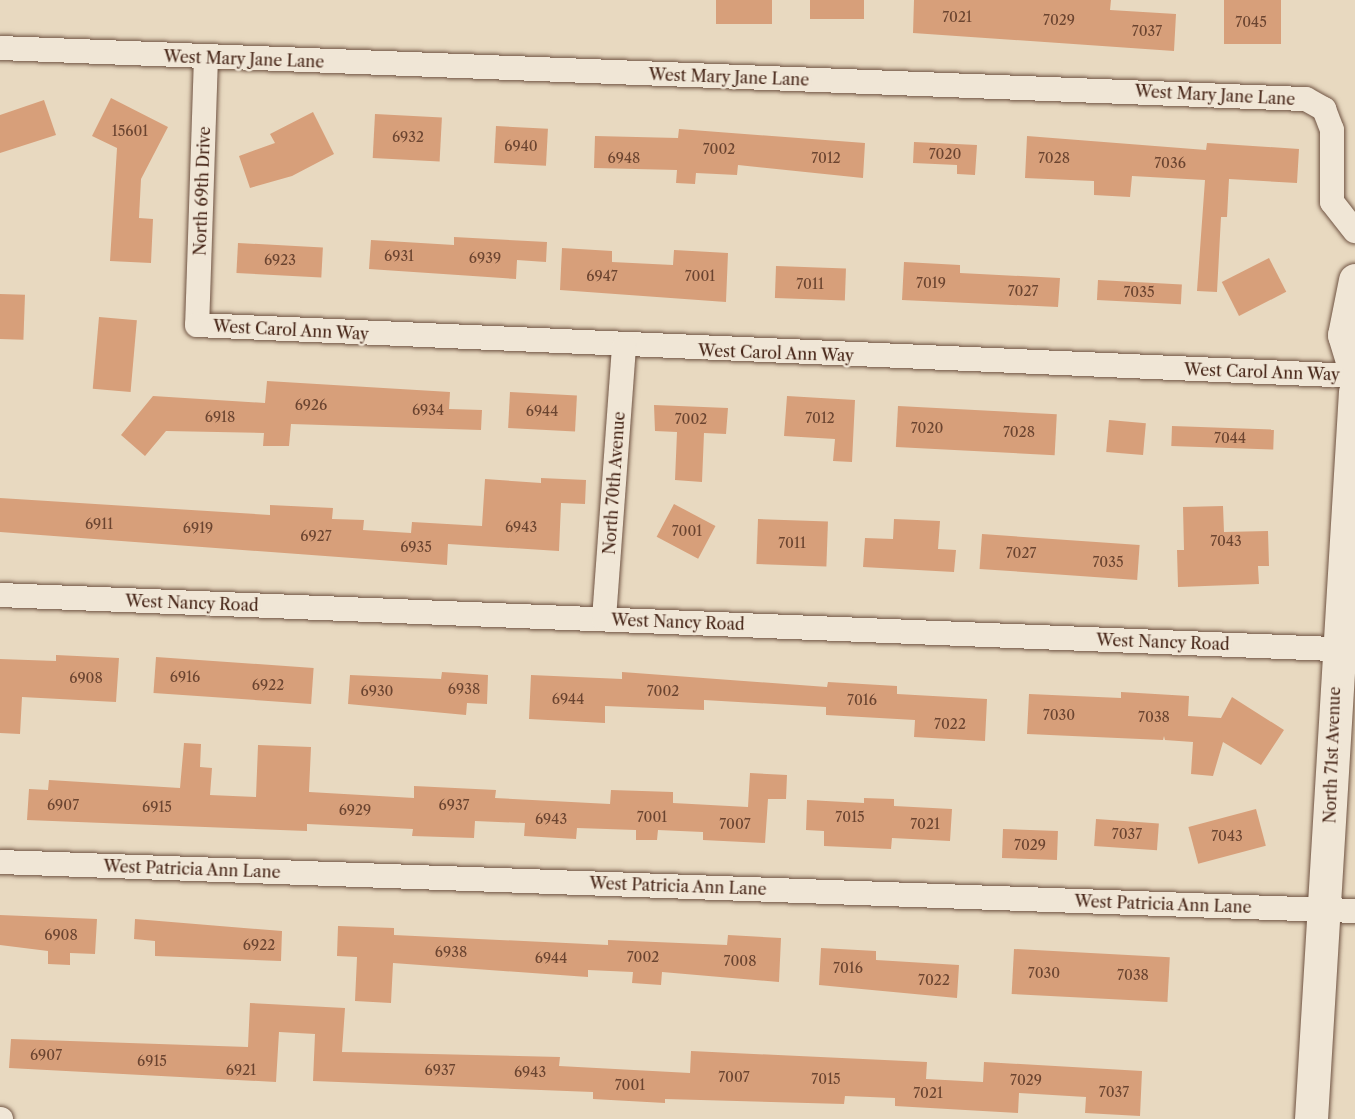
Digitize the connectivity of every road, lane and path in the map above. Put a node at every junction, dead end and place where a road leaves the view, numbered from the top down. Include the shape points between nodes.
1 (0, 48) edge
2 (206, 57) junction
3 (1355, 231) edge
4 (1355, 280) edge
5 (197, 325) joint
6 (624, 346) junction
7 (1355, 374) edge
8 (1355, 392) edge
9 (0, 595) edge
10 (604, 619) junction
11 (1346, 650) edge
12 (0, 862) edge
13 (1341, 910) edge
14 (1311, 1119) edge

1 - 2 street, West Mary Jane Lane
2 - 3 street, West Mary Jane Lane via 1306,99 1324,109 1332,130 1332,202
2 - 5 street, North 69th Drive
4 - 7 street via 1344,335
5 - 6 street, West Carol Ann Way
6 - 7 street, West Carol Ann Way
6 - 10 street, North 70th Avenue
8 - 11 street, North 71st Avenue
9 - 10 street, West Nancy Road
10 - 11 street, West Nancy Road
11 - 13 street, North 71st Avenue
12 - 13 street, West Patricia Ann Lane
13 - 14 street, North 71st Avenue

